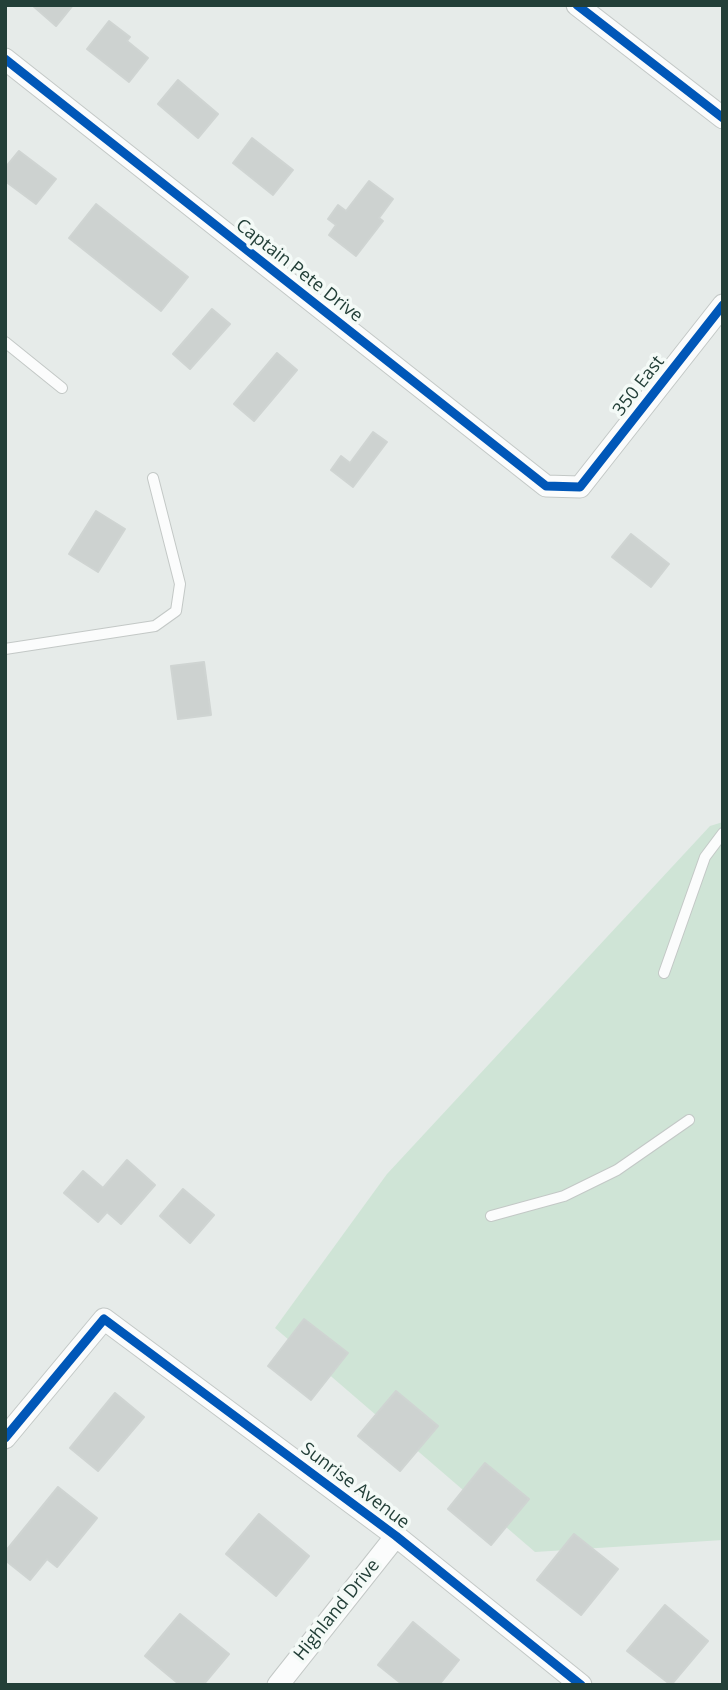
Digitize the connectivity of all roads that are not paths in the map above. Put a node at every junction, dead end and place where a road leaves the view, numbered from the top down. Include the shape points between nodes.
1 (577, 5) edge
2 (5, 59) edge
3 (723, 118) edge
4 (723, 305) edge
5 (5, 342) edge
6 (62, 388) dead end
7 (153, 478) dead end
8 (580, 486) joint
9 (5, 649) edge
10 (723, 833) edge
11 (664, 973) dead end
12 (689, 1119) dead end
13 (491, 1216) dead end
14 (5, 1438) edge
15 (396, 1536) junction
16 (278, 1685) edge
17 (581, 1685) edge

1 - 3 street
2 - 8 street, Captain Pete Drive via 546,486
4 - 8 street, 350 East
5 - 6 lane
7 - 9 lane via 180,584 176,611 155,626
10 - 11 lane via 705,857
12 - 13 lane via 617,1170 564,1196
14 - 15 street, Sunrise Avenue via 104,1319
15 - 16 street, Highland Drive
15 - 17 street, Sunrise Avenue

